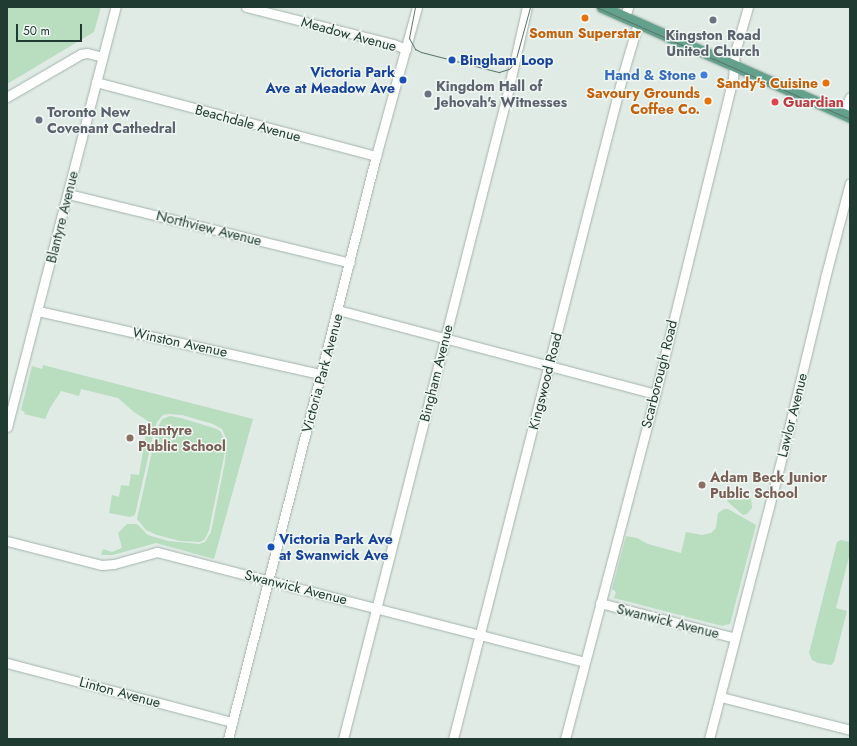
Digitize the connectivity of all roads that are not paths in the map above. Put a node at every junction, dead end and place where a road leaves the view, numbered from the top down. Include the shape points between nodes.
1 (116, 7) edge
2 (246, 7) edge
3 (417, 7) edge
4 (527, 7) edge
5 (602, 7) edge
6 (748, 7) edge
7 (626, 12) edge
8 (638, 23) junction
9 (406, 49) junction
10 (103, 57) junction
11 (734, 65) junction
12 (96, 82) junction
13 (7, 97) edge
14 (850, 97) edge
15 (846, 115) edge
16 (376, 156) junction
17 (850, 183) edge
18 (68, 194) junction
19 (350, 263) junction
20 (38, 310) junction
21 (338, 310) junction
22 (446, 338) junction
23 (550, 364) junction
24 (321, 374) junction
25 (655, 394) junction
26 (7, 425) edge
27 (7, 541) edge
28 (268, 580) junction
29 (600, 603) junction
30 (376, 608) junction
31 (479, 635) junction
32 (735, 638) junction
33 (7, 662) edge
34 (584, 662) junction
35 (721, 697) junction
36 (232, 722) junction
37 (850, 730) edge
38 (228, 739) edge
39 (343, 739) edge
40 (453, 739) edge
41 (564, 739) edge
42 (710, 739) edge

1 - 10 street, Blantyre Avenue
2 - 9 street, Meadow Avenue
3 - 9 street, Victoria Park Avenue
4 - 22 street, Bingham Avenue
5 - 7 main road
6 - 11 street, Scarborough Road via 735,52
7 - 8 main road
8 - 11 main road
8 - 23 street, Kingswood Road
9 - 16 street, Victoria Park Avenue
10 - 12 street, Blantyre Avenue
10 - 13 street via 81,54
11 - 15 main road
11 - 25 street, Scarborough Road via 733,79
12 - 16 street, Beachdale Avenue
12 - 18 street, Blantyre Avenue
14 - 15 street
16 - 19 street, Victoria Park Avenue
17 - 32 street, Lawlor Avenue
18 - 19 street, Northview Avenue
18 - 20 street, Blantyre Avenue
19 - 21 street, Victoria Park Avenue
20 - 24 street, Winston Avenue
20 - 26 street, Blantyre Avenue
21 - 22 street
21 - 24 street, Victoria Park Avenue
22 - 23 street
22 - 30 street, Bingham Avenue
23 - 25 street
23 - 31 street, Kingswood Road
24 - 28 street, Victoria Park Avenue
25 - 29 street, Scarborough Road
27 - 28 street, Swanwick Avenue via 102,565 157,552
28 - 30 street, Swanwick Avenue
28 - 36 street, Victoria Park Avenue
29 - 32 street, Swanwick Avenue
29 - 34 street, Scarborough Road
30 - 31 street, Swanwick Avenue
30 - 39 street, Bingham Avenue
31 - 34 street, Swanwick Avenue
31 - 40 street, Kingswood Road
32 - 35 street, Lawlor Avenue
33 - 36 street, Linton Avenue
34 - 41 street, Scarborough Road
35 - 37 street
35 - 42 street, Lawlor Avenue
36 - 38 street, Victoria Park Avenue

